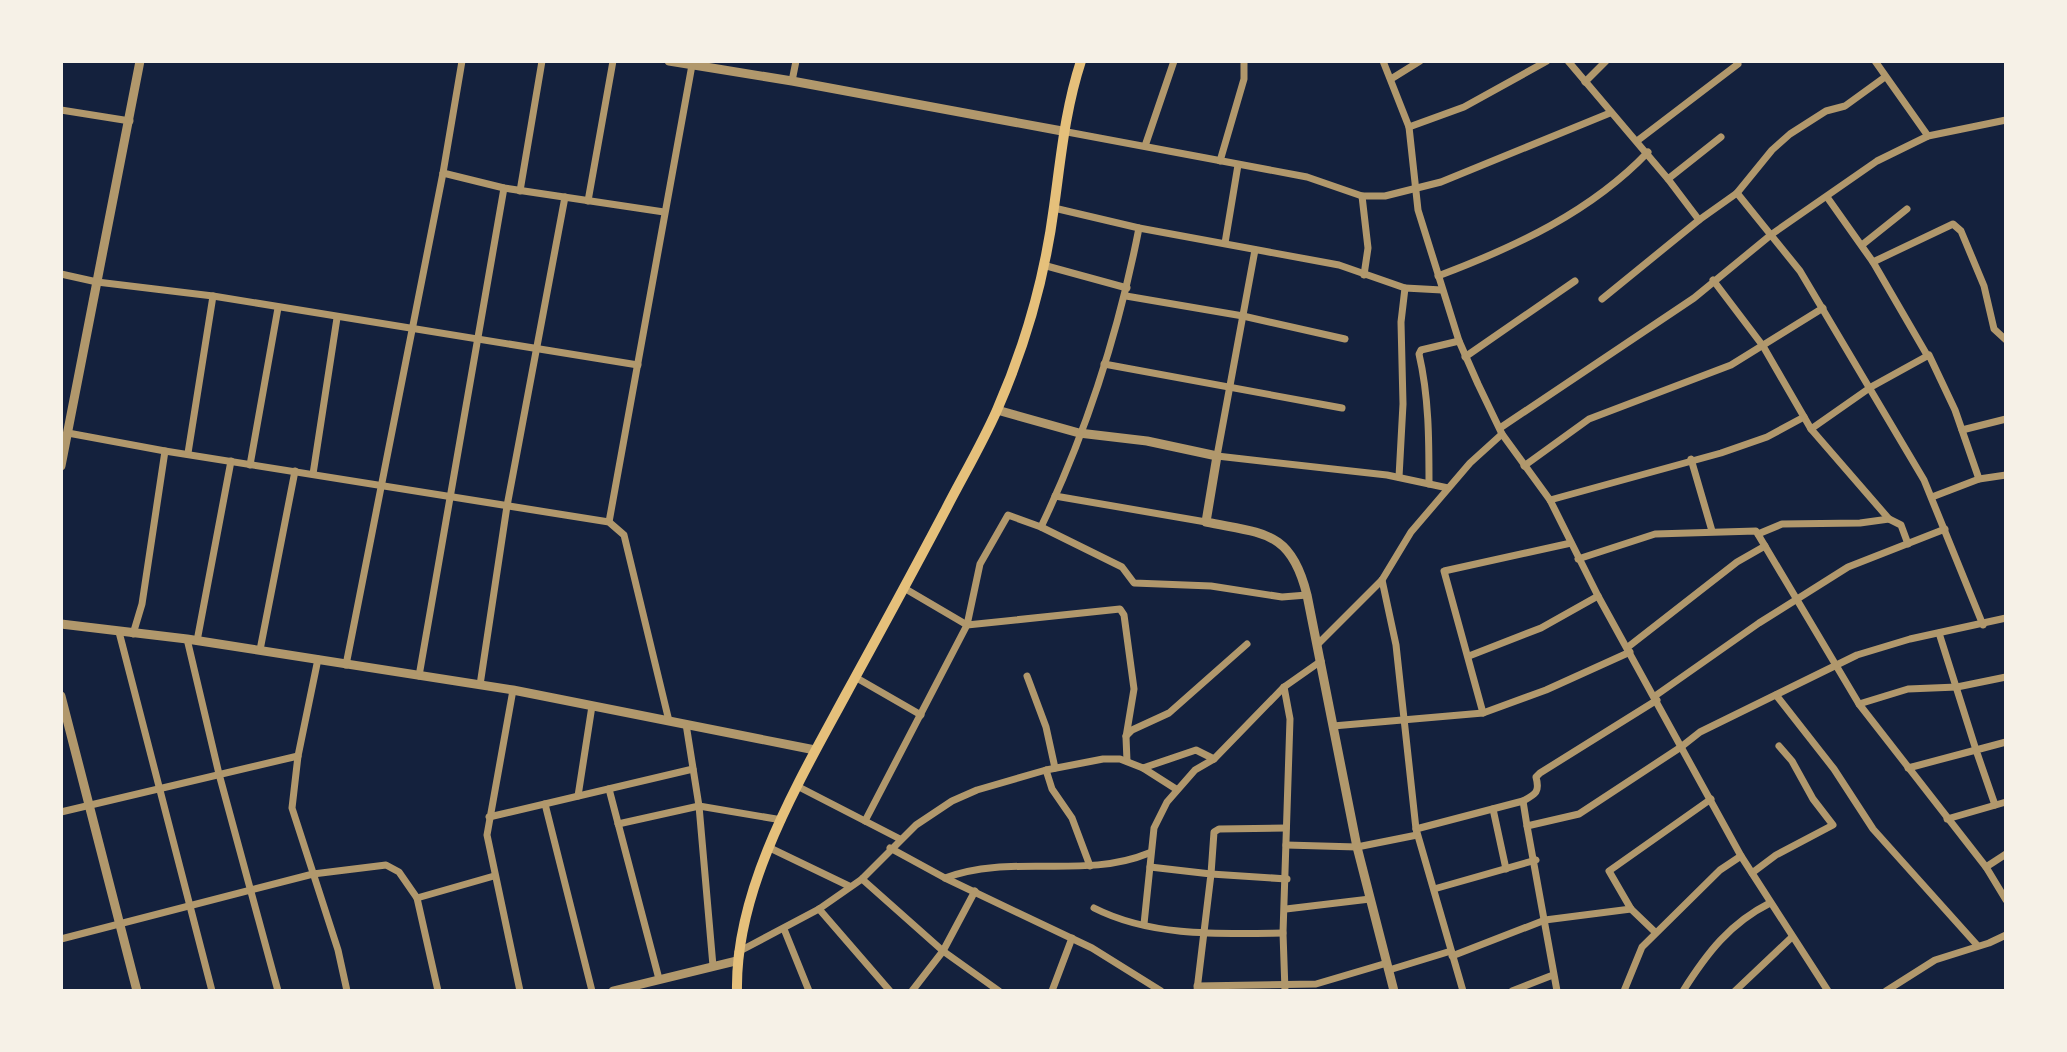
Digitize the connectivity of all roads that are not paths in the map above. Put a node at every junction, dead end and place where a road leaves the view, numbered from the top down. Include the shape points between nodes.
1 (140, 61) edge
2 (462, 61) edge
3 (542, 61) edge
4 (613, 61) edge
5 (669, 61) edge
6 (796, 61) edge
7 (1081, 61) edge
8 (1174, 61) edge
9 (1244, 61) edge
10 (1383, 61) edge
11 (1420, 61) edge
12 (1547, 61) edge
13 (1568, 61) edge
14 (1606, 61) edge
15 (1875, 61) edge
16 (1738, 62) edge
17 (692, 65) junction
18 (1885, 77) junction
19 (1391, 79) junction
20 (792, 80) junction
21 (1585, 82) junction
22 (61, 110) edge
23 (1610, 113) junction
24 (2006, 120) edge
25 (130, 121) junction
26 (1409, 127) junction
27 (1062, 131) junction
28 (1928, 136) junction
29 (1721, 137) dead end
30 (1637, 141) junction
31 (1145, 146) junction
32 (1648, 152) junction
33 (1220, 161) junction
34 (1238, 165) junction
35 (443, 173) junction
36 (1668, 179) junction
37 (504, 188) junction
38 (1414, 188) junction
39 (520, 191) junction
40 (1737, 192) junction
41 (1362, 196) junction
42 (565, 197) junction
43 (1827, 197) junction
44 (588, 201) junction
45 (1054, 208) junction
46 (1907, 209) dead end
47 (664, 212) junction
48 (1699, 220) junction
49 (1139, 228) junction
50 (1772, 234) junction
51 (1225, 243) junction
52 (1862, 245) junction
53 (1255, 250) junction
54 (1873, 262) junction
55 (1043, 265) junction
56 (61, 274) edge
57 (1364, 275) junction
58 (1438, 276) junction
59 (1713, 280) junction
60 (1575, 281) dead end
61 (97, 282) junction
62 (1405, 288) junction
63 (1442, 290) junction
64 (1126, 292) junction
65 (213, 296) junction
66 (1602, 299) dead end
67 (278, 308) junction
68 (1823, 308) junction
69 (1243, 316) junction
70 (337, 317) junction
71 (410, 326) junction
72 (477, 338) junction
73 (1345, 339) dead end
74 (2006, 340) edge
75 (1459, 341) junction
76 (1763, 346) junction
77 (539, 348) junction
78 (1927, 355) junction
79 (1465, 357) junction
80 (1104, 364) junction
81 (638, 365) junction
82 (1230, 387) junction
83 (1871, 387) junction
84 (1342, 408) dead end
85 (997, 410) junction
86 (1804, 417) junction
87 (2006, 419) edge
88 (1811, 429) junction
89 (1962, 430) junction
90 (1501, 431) junction
91 (68, 432) junction
92 (1079, 433) junction
93 (63, 449) edge
94 (165, 451) junction
95 (188, 453) junction
96 (1217, 456) junction
97 (1691, 459) junction
98 (231, 461) junction
99 (250, 465) junction
100 (61, 466) edge
101 (1524, 466) junction
102 (295, 471) junction
103 (313, 474) junction
104 (2006, 475) edge
105 (1399, 477) junction
106 (1979, 480) junction
107 (383, 484) junction
108 (1429, 484) junction
109 (1448, 488) junction
110 (1055, 496) junction
111 (448, 497) junction
112 (1932, 497) junction
113 (1550, 500) junction
114 (507, 506) junction
115 (1889, 519) junction
116 (609, 522) junction
117 (1206, 522) junction
118 (1041, 527) junction
119 (1945, 529) junction
120 (1712, 531) junction
121 (1758, 534) junction
122 (1571, 543) junction
123 (1908, 544) junction
124 (1765, 546) junction
125 (1578, 559) junction
126 (1382, 580) junction
127 (904, 588) junction
128 (1307, 595) junction
129 (1598, 596) junction
130 (1798, 600) junction
131 (2006, 618) edge
132 (61, 624) edge
133 (967, 625) junction
134 (1983, 625) junction
135 (119, 632) junction
136 (1939, 633) junction
137 (133, 634) junction
138 (192, 640) junction
139 (1247, 644) dead end
140 (1317, 645) junction
141 (1629, 649) junction
142 (260, 650) junction
143 (1469, 656) junction
144 (318, 659) junction
145 (1321, 661) junction
146 (346, 665) junction
147 (1836, 665) junction
148 (419, 676) junction
149 (1027, 676) dead end
150 (855, 677) junction
151 (2006, 677) edge
152 (480, 685) junction
153 (1284, 687) junction
154 (1957, 687) junction
155 (513, 690) junction
156 (1776, 695) junction
157 (61, 696) edge
158 (1656, 698) junction
159 (1859, 704) junction
160 (592, 706) junction
161 (1483, 713) junction
162 (922, 715) junction
163 (1404, 720) junction
164 (669, 721) junction
165 (686, 724) junction
166 (1333, 726) junction
167 (1126, 737) junction
168 (2006, 742) edge
169 (1779, 746) dead end
170 (1681, 747) junction
171 (1976, 750) junction
172 (815, 751) junction
173 (298, 755) junction
174 (1214, 759) junction
175 (1126, 761) junction
176 (1055, 768) junction
177 (1143, 768) junction
178 (1908, 768) junction
179 (693, 769) junction
180 (1046, 770) junction
181 (219, 774) junction
182 (797, 786) junction
183 (161, 787) junction
184 (609, 789) junction
185 (1176, 789) junction
186 (578, 796) junction
187 (1711, 799) junction
188 (1523, 801) junction
189 (2006, 802) edge
190 (545, 804) junction
191 (89, 805) junction
192 (1995, 805) junction
193 (699, 806) junction
194 (1493, 809) junction
195 (61, 812) edge
196 (489, 817) junction
197 (1947, 819) junction
198 (782, 820) junction
199 (865, 821) junction
200 (618, 824) junction
201 (1527, 826) junction
202 (1286, 828) junction
203 (1416, 832) junction
204 (900, 839) junction
205 (1286, 845) junction
206 (1357, 847) junction
207 (770, 848) junction
208 (890, 848) junction
209 (1149, 853) junction
210 (2006, 854) edge
211 (1741, 856) junction
212 (1536, 860) junction
213 (1090, 866) junction
214 (1150, 867) junction
215 (1986, 867) junction
216 (1506, 869) junction
217 (1752, 873) junction
218 (313, 874) junction
219 (1211, 874) junction
220 (494, 876) junction
221 (945, 878) junction
222 (862, 879) junction
223 (1287, 879) junction
224 (849, 886) junction
225 (251, 889) junction
226 (1434, 889) junction
227 (975, 891) junction
228 (417, 898) junction
229 (1370, 899) junction
230 (2006, 900) edge
231 (1770, 903) junction
232 (190, 905) junction
233 (1094, 908) dead end
234 (819, 909) junction
235 (1286, 909) junction
236 (1631, 909) junction
237 (1545, 920) junction
238 (120, 923) junction
239 (1144, 924) junction
240 (784, 929) junction
241 (1655, 932) junction
242 (1283, 933) junction
243 (1204, 935) junction
244 (2006, 935) edge
245 (1072, 937) junction
246 (1792, 937) junction
247 (61, 939) edge
248 (1977, 945) junction
249 (943, 951) junction
250 (1452, 953) junction
251 (737, 957) junction
252 (713, 966) junction
253 (1388, 967) junction
254 (1553, 975) junction
255 (659, 979) junction
256 (1197, 988) edge
257 (1285, 988) edge
258 (136, 991) edge
259 (212, 991) edge
260 (278, 991) edge
261 (347, 991) edge
262 (438, 991) edge
263 (520, 991) edge
264 (592, 991) edge
265 (613, 991) edge
266 (737, 991) edge
267 (809, 991) edge
268 (890, 991) edge
269 (912, 991) edge
270 (999, 991) edge
271 (1052, 991) edge
272 (1161, 991) edge
273 (1394, 991) edge
274 (1463, 991) edge
275 (1512, 991) edge
276 (1557, 991) edge
277 (1624, 991) edge
278 (1683, 991) edge
279 (1735, 991) edge
280 (1828, 991) edge
281 (1886, 991) edge

1 - 25 street
2 - 35 street
3 - 39 street
4 - 44 street
5 - 17 street
6 - 20 street
7 - 27 main road
8 - 31 street
9 - 33 street via 1244,79
10 - 19 street
11 - 19 street
12 - 26 street via 1464,107
13 - 21 street
14 - 21 street
15 - 18 street
16 - 30 street
17 - 20 street
17 - 47 street
18 - 28 street
18 - 40 street via 1845,106 1826,111 1790,134
19 - 26 street
20 - 27 street
21 - 23 street
22 - 25 street
23 - 30 street
23 - 38 street via 1509,156
24 - 28 street
25 - 61 street
26 - 38 street
27 - 31 street
27 - 45 main road
28 - 43 street via 1877,161
29 - 36 street
30 - 32 street
31 - 33 street
32 - 36 street
32 - 58 street via 1622,180 1577,211 1510,247
33 - 34 street
34 - 41 street via 1307,177
34 - 51 street
35 - 37 street
35 - 71 street
36 - 48 street
37 - 39 street
37 - 72 street
38 - 41 street
38 - 58 street
39 - 42 street
40 - 48 street
40 - 50 street
41 - 57 street via 1368,248
42 - 44 street
42 - 77 street
43 - 50 street
43 - 52 street
44 - 47 street
45 - 49 street
45 - 55 main road
46 - 52 street
47 - 81 street
48 - 66 street
49 - 51 street
49 - 64 street
50 - 59 street
50 - 68 street
51 - 53 street
52 - 54 street
53 - 57 street via 1339,265
53 - 69 street
54 - 74 street via 1953,224 1961,231 1984,286 1994,329
54 - 78 street
55 - 64 street
55 - 85 main road via 1025,336
56 - 61 street
57 - 62 street
58 - 63 street
59 - 76 street
59 - 90 street via 1691,300
60 - 79 street
61 - 65 street
61 - 91 street
62 - 63 street
62 - 105 street
63 - 75 street
64 - 69 street
64 - 80 street
65 - 67 street
65 - 95 street
67 - 70 street
67 - 99 street
68 - 76 street
68 - 83 street
69 - 73 street
69 - 82 street
70 - 71 street
70 - 103 street
71 - 72 street
71 - 107 street
72 - 77 street
72 - 111 street
75 - 79 street
75 - 108 street via 1419,354 1430,430
76 - 86 street
76 - 101 street via 1693,382 1589,419
77 - 81 street
77 - 114 street
78 - 83 street
78 - 89 street
79 - 90 street
80 - 82 street
80 - 92 street
81 - 116 street
82 - 84 street
82 - 96 street
83 - 88 street
83 - 112 street
85 - 92 street
85 - 127 main road
86 - 88 street
86 - 97 street via 1767,438
87 - 89 street
88 - 115 street
89 - 106 street
90 - 101 street
90 - 109 street
91 - 93 street
91 - 94 street
92 - 96 street
92 - 110 street
93 - 100 street
94 - 95 street
94 - 137 street via 142,604
95 - 98 street
96 - 105 street
96 - 117 street
97 - 113 street
97 - 120 street
98 - 99 street
98 - 138 street
99 - 102 street
101 - 113 street
102 - 103 street
102 - 142 street
103 - 107 street
104 - 106 street
105 - 108 street
106 - 112 street
107 - 111 street
107 - 146 street
108 - 109 street
109 - 126 street via 1411,533
110 - 117 street
110 - 118 street
111 - 114 street
111 - 148 street
112 - 119 street
113 - 122 street
114 - 116 street
114 - 152 street
115 - 121 street via 1782,524
115 - 123 street via 1901,525
116 - 164 street via 624,535
117 - 128 street via 1282,542 1302,572
118 - 128 street via 1125,569 1137,584 1234,588 1282,597
118 - 133 street via 1013,515 1005,517 979,564
119 - 123 street
119 - 134 street
120 - 121 street
120 - 125 street via 1655,534
121 - 124 street
122 - 125 street
122 - 143 street via 1444,571
123 - 130 street via 1848,567
124 - 130 street
124 - 141 street via 1721,573
125 - 129 street
126 - 140 street
126 - 163 street via 1396,645
127 - 133 street
127 - 150 main road
128 - 140 street
129 - 141 street
129 - 143 street via 1541,628
130 - 147 street
130 - 158 street
131 - 134 street
132 - 135 street
133 - 162 street
133 - 167 street via 1120,609 1134,689
134 - 136 street
135 - 137 street
135 - 183 street
136 - 147 street
136 - 154 street
137 - 138 street
138 - 142 street
138 - 181 street
139 - 167 street via 1169,713
140 - 145 street
141 - 158 street
141 - 161 street via 1546,690
142 - 144 street
143 - 161 street
144 - 146 street
144 - 173 street
145 - 153 street
145 - 166 street
146 - 148 street
147 - 156 street
147 - 159 street
148 - 152 street
149 - 176 street
150 - 162 street
150 - 172 main road
151 - 154 street
152 - 155 street
153 - 174 street
153 - 202 street via 1290,719
154 - 159 street via 1908,689
154 - 171 street
155 - 160 street
155 - 196 street
156 - 170 street via 1700,732
156 - 248 street via 1834,769 1873,829
157 - 191 street
158 - 170 street
158 - 188 street via 1540,773 1536,794
159 - 178 street
160 - 164 street
160 - 186 street
161 - 163 street
162 - 199 street
163 - 166 street
163 - 203 street
164 - 165 street
165 - 172 street
165 - 179 street
166 - 206 street
167 - 175 street
168 - 171 street
169 - 217 street via 1833,825
170 - 187 street
170 - 201 street via 1579,814
171 - 178 street
171 - 192 street
172 - 182 main road
173 - 181 street
173 - 218 street via 292,808
174 - 177 street via 1196,750
174 - 185 street
175 - 176 street via 1103,759
175 - 177 street
176 - 180 street
177 - 185 street
178 - 197 street
179 - 184 street
179 - 193 street
180 - 204 street via 952,801
180 - 213 street via 1052,789 1072,818
181 - 183 street
181 - 225 street
182 - 198 main road
182 - 199 street
183 - 191 street
183 - 232 street
184 - 186 street
184 - 200 street
185 - 209 street via 1154,828
186 - 190 street
187 - 211 street
187 - 236 street via 1609,871
188 - 194 street
188 - 201 street
189 - 192 street
190 - 196 street
190 - 264 street
191 - 195 street
191 - 238 street
192 - 197 street
193 - 198 street
193 - 200 street
193 - 252 street
194 - 203 street
194 - 216 street
196 - 220 street via 486,835
197 - 215 street
198 - 207 main road
199 - 204 street
200 - 255 street
201 - 212 street
202 - 205 street
202 - 219 street via 1214,832
203 - 206 street
203 - 226 street
204 - 208 street
205 - 206 street
205 - 223 street
206 - 229 street
207 - 224 street
207 - 251 main road via 751,897
208 - 221 street
208 - 222 street
209 - 213 street via 1126,862
209 - 214 street
210 - 215 street
211 - 217 street
211 - 241 street
212 - 216 street
212 - 237 street
213 - 221 street via 1004,866 970,869
214 - 219 street
214 - 239 street
215 - 230 street
216 - 226 street
217 - 231 street
218 - 225 street
218 - 228 street via 386,865 399,872
218 - 261 street
219 - 223 street
219 - 243 street
220 - 228 street
220 - 263 street
221 - 227 street
222 - 224 street
222 - 249 street
223 - 235 street
224 - 234 street
225 - 232 street
225 - 260 street
226 - 250 street
227 - 245 street
227 - 249 street
228 - 262 street
229 - 235 street
229 - 253 street
231 - 246 street
231 - 278 street via 1737,922
232 - 238 street
232 - 259 street
233 - 239 street via 1117,920
234 - 240 street
234 - 268 street
235 - 242 street
236 - 237 street
236 - 241 street
237 - 250 street
237 - 254 street
238 - 247 street
238 - 258 street
239 - 243 street
240 - 251 street
240 - 267 street
241 - 277 street via 1642,947
242 - 243 street
242 - 257 street
243 - 256 street
244 - 248 street
245 - 271 street
245 - 272 street
246 - 279 street
246 - 280 street
248 - 281 street via 1935,960
249 - 269 street
249 - 270 street
250 - 253 street
250 - 274 street
251 - 252 street
251 - 266 main road
252 - 255 street
253 - 257 street
253 - 273 street
254 - 275 street
254 - 276 street
255 - 265 street
256 - 257 street

